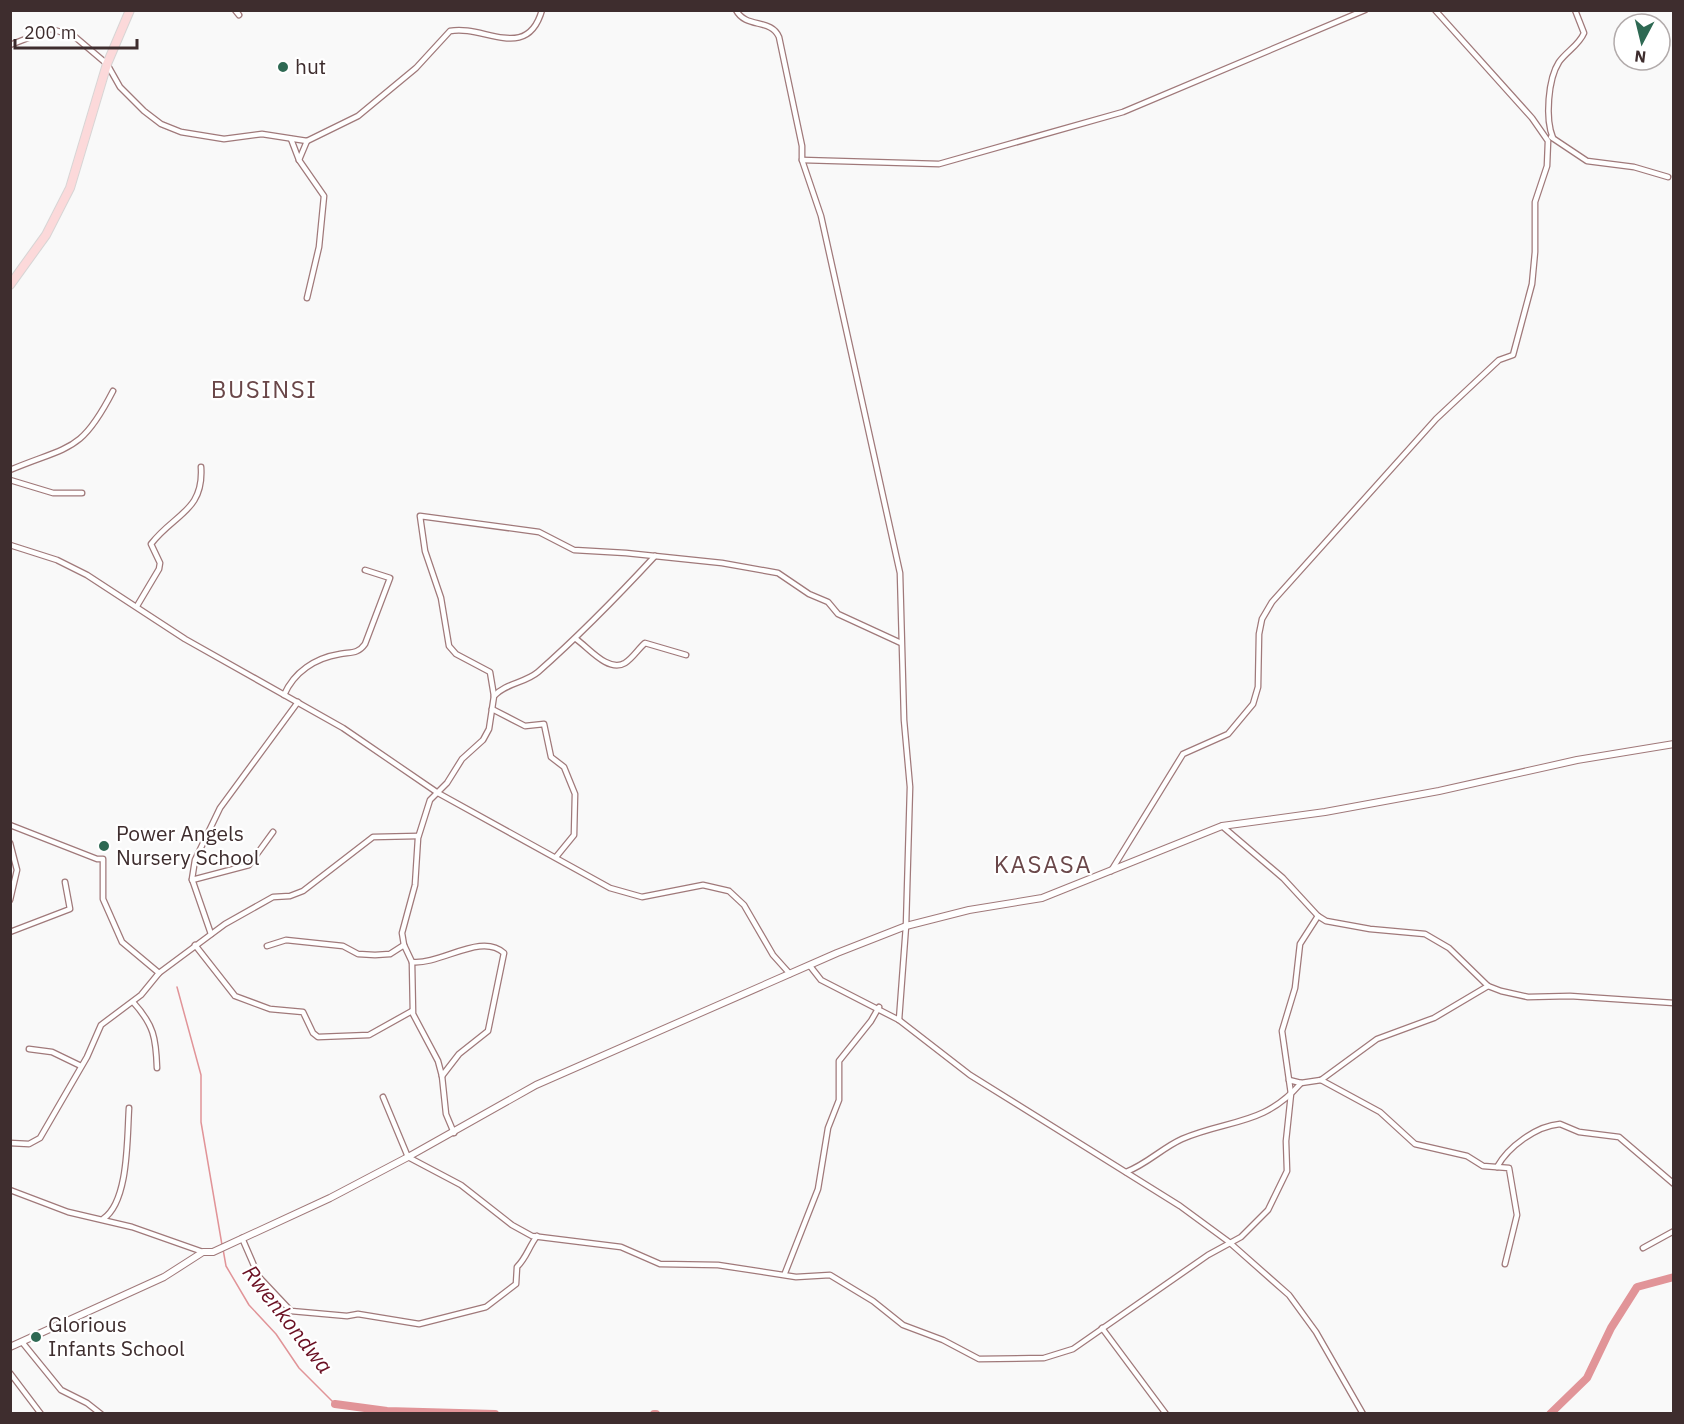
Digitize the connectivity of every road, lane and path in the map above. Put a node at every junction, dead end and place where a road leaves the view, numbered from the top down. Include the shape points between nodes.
1 (130, 10) edge
2 (542, 10) edge
3 (736, 10) edge
4 (1365, 10) edge
5 (1435, 10) edge
6 (1575, 10) edge
7 (10, 45) edge
8 (108, 64) junction
9 (1546, 136) junction
10 (1552, 138) junction
11 (291, 139) junction
12 (307, 141) junction
13 (299, 160) junction
14 (802, 160) junction
15 (1668, 177) dead end
16 (10, 285) edge
17 (308, 298) dead end
18 (113, 391) dead end
19 (201, 467) dead end
20 (10, 470) edge
21 (10, 480) edge
22 (82, 493) dead end
23 (10, 545) edge
24 (655, 556) junction
25 (365, 570) dead end
26 (137, 606) junction
27 (576, 639) junction
28 (901, 643) junction
29 (687, 655) dead end
30 (284, 695) junction
31 (494, 696) junction
32 (298, 702) junction
33 (492, 709) junction
34 (1674, 744) edge
35 (438, 793) junction
36 (10, 825) edge
37 (1222, 826) junction
38 (273, 832) dead end
39 (418, 836) junction
40 (10, 843) edge
41 (556, 857) junction
42 (1111, 871) junction
43 (192, 880) junction
44 (65, 882) dead end
45 (10, 900) edge
46 (1318, 916) junction
47 (906, 926) junction
48 (10, 932) edge
49 (211, 934) junction
50 (195, 945) junction
51 (404, 945) junction
52 (267, 946) dead end
53 (412, 962) junction
54 (810, 966) junction
55 (159, 973) junction
56 (790, 975) junction
57 (1488, 986) junction
58 (133, 1002) junction
59 (1674, 1003) edge
60 (879, 1007) junction
61 (412, 1011) junction
62 (899, 1020) junction
63 (29, 1049) dead end
64 (81, 1066) junction
65 (157, 1068) dead end
66 (442, 1076) junction
67 (1289, 1080) junction
68 (1321, 1080) junction
69 (1301, 1083) junction
70 (1291, 1094) junction
71 (383, 1097) dead end
72 (129, 1108) dead end
73 (454, 1133) junction
74 (10, 1143) edge
75 (408, 1158) junction
76 (1497, 1167) junction
77 (1126, 1172) junction
78 (1674, 1184) edge
79 (10, 1190) edge
80 (103, 1219) junction
81 (1674, 1231) edge
82 (525, 1233) junction
83 (537, 1236) junction
84 (242, 1238) junction
85 (1229, 1242) junction
86 (529, 1246) junction
87 (1642, 1248) dead end
88 (203, 1252) junction
89 (1505, 1264) dead end
90 (785, 1273) junction
91 (1101, 1328) junction
92 (22, 1342) junction
93 (10, 1347) edge
94 (10, 1373) edge
95 (41, 1413) edge
96 (101, 1413) edge
97 (1166, 1413) edge
98 (1363, 1413) edge

1 - 8 main road
2 - 12 street via 535,28 520,36 495,38 450,31 416,68 358,116
3 - 14 street via 745,21 772,27 779,37
4 - 14 street via 1123,112 939,164
5 - 9 street
6 - 10 street via 1584,33 1554,73
7 - 8 street via 51,29 59,30 74,36
8 - 11 street via 120,87 144,111 169,128 224,139 262,134
8 - 16 main road via 70,188 46,235
9 - 10 street
9 - 42 street via 1549,154 1535,202 1532,284 1513,355 1499,360 1436,419 1279,593 1260,627 1258,687 1253,704 1228,734 1183,754
10 - 15 street via 1587,161 1634,167
11 - 12 street
11 - 13 street
12 - 13 street
13 - 17 street via 324,196
14 - 28 street via 821,216 894,538 900,573
18 - 20 street via 93,427 80,441
19 - 26 street via 201,489 189,509 151,544 159,569
21 - 22 street via 53,493
23 - 26 street via 72,566
24 - 27 street
24 - 28 street via 778,573 828,602 838,614
24 - 31 street via 574,550 539,532 420,516 449,646 456,654 490,672
25 - 30 street via 390,578 365,644 358,652 310,665 295,676
26 - 30 street via 185,639
27 - 29 street via 615,666 625,663 645,643
27 - 31 street via 537,672
28 - 47 street via 910,787
30 - 32 street
31 - 33 street
32 - 35 street
32 - 43 street via 219,811 195,860
33 - 35 street via 486,736 462,759
33 - 41 street via 525,726 544,724 551,757 564,767 574,788 574,835
34 - 37 street via 1325,812
35 - 39 street via 430,800
35 - 41 street
36 - 55 street via 103,859 103,899 122,942
37 - 42 street
37 - 46 street via 1283,878
38 - 43 street via 249,865
39 - 49 street via 373,837 303,891 273,897
39 - 51 street via 415,885 402,933
40 - 45 street via 17,870
41 - 56 street via 626,895 642,897 703,885 729,891 744,905 773,955
42 - 47 street via 1042,898
43 - 49 street
44 - 48 street via 70,909
46 - 57 street via 1332,923 1425,934 1449,948
46 - 67 street via 1300,944 1297,977 1282,1031
47 - 54 street
47 - 62 street
49 - 50 street
50 - 55 street
50 - 61 street via 235,996 272,1010 303,1012 318,1037 369,1035
51 - 52 street via 390,954 375,955 358,954 343,946 286,940
51 - 53 street
53 - 61 street
53 - 66 street via 426,963 485,945 504,953 488,1031 459,1054
54 - 56 street
54 - 60 street via 828,984
55 - 58 street
56 - 73 street via 537,1085
57 - 59 street via 1528,997
57 - 68 street via 1434,1018 1377,1039
58 - 64 street via 98,1029
58 - 65 street via 151,1025
60 - 62 street
60 - 90 street via 839,1061 839,1100 830,1122 818,1189
61 - 66 street
62 - 77 street via 979,1081
63 - 64 street via 52,1052
64 - 74 street via 40,1138 29,1144
66 - 73 street via 446,1114
67 - 69 street
67 - 70 street
68 - 69 street
68 - 76 street via 1380,1112 1415,1144
69 - 70 street
70 - 77 street via 1265,1113 1183,1139
70 - 85 street via 1285,1179 1268,1210 1241,1237
71 - 75 street
72 - 80 street via 124,1172 113,1208
73 - 75 street
75 - 82 street via 461,1185
75 - 84 street
76 - 78 street via 1514,1146 1560,1124 1580,1132 1619,1137
76 - 89 street via 1512,1171 1517,1206
77 - 85 street
79 - 80 street via 68,1212
80 - 88 street
81 - 87 street
82 - 83 street
82 - 86 street
83 - 86 street
83 - 90 street via 621,1247 660,1264 711,1264
84 - 86 street via 259,1277 291,1311 358,1314 418,1324 493,1303 516,1284 517,1267 525,1261
84 - 88 street via 213,1252
85 - 91 street
85 - 98 street via 1289,1295 1316,1332
88 - 92 street via 164,1277
90 - 91 street via 796,1277 836,1276 903,1325 985,1360 1053,1356 1073,1349
91 - 97 street
92 - 93 street
92 - 96 street via 61,1390
94 - 95 street

